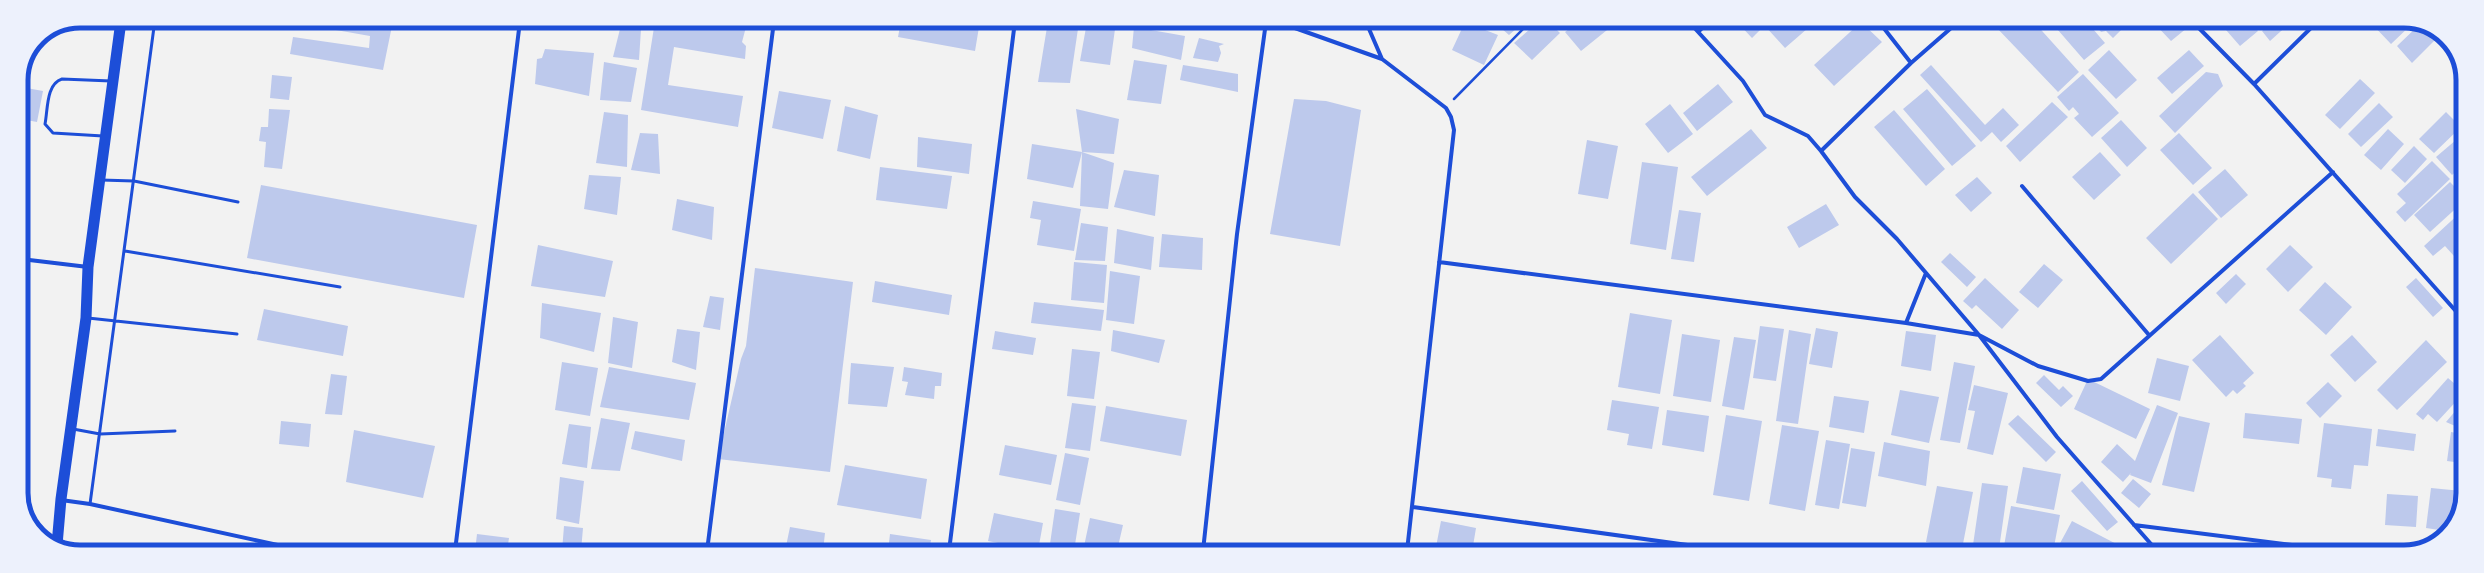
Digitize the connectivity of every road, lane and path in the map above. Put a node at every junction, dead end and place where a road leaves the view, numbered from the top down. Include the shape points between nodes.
1 (120, 28) edge
2 (154, 28) edge
3 (519, 28) edge
4 (773, 28) edge
5 (1014, 28) edge
6 (1265, 28) edge
7 (1295, 28) edge
8 (1369, 28) edge
9 (1524, 28) edge
10 (1696, 28) edge
11 (1702, 28) edge
12 (1884, 28) edge
13 (1951, 28) edge
14 (2199, 28) edge
15 (2311, 28) edge
16 (1699, 31) junction
17 (1382, 59) junction
18 (1911, 63) junction
19 (112, 82) junction
20 (2254, 84) junction
21 (1446, 108) junction
22 (104, 136) junction
23 (1821, 151) junction
24 (2333, 172) junction
25 (100, 180) junction
26 (134, 181) junction
27 (2022, 186) dead end
28 (238, 202) dead end
29 (125, 251) junction
30 (28, 260) edge
31 (1439, 262) junction
32 (88, 267) junction
33 (1926, 273) junction
34 (340, 286) dead end
35 (2456, 311) edge
36 (86, 318) junction
37 (115, 320) junction
38 (1906, 323) junction
39 (237, 334) dead end
40 (1979, 335) junction
41 (2148, 335) junction
42 (70, 428) junction
43 (175, 431) dead end
44 (100, 434) junction
45 (61, 499) junction
46 (90, 504) junction
47 (1413, 507) junction
48 (2134, 525) junction
49 (57, 540) edge
50 (278, 545) edge
51 (456, 545) edge
52 (708, 545) edge
53 (949, 545) edge
54 (1204, 545) edge
55 (1408, 545) edge
56 (1687, 545) edge
57 (2152, 545) edge
58 (2293, 545) edge

1 - 19 highway
2 - 26 lane
3 - 51 street
4 - 52 street
5 - 53 street
6 - 54 street via 1237,234
7 - 17 street
8 - 17 street
9 - 21 path
10 - 16 street
11 - 16 street
12 - 18 street
13 - 18 street
14 - 20 street
15 - 20 street
16 - 23 street via 1743,81 1765,115 1808,136
17 - 21 street
18 - 23 street
19 - 22 highway
19 - 22 lane via 62,79 55,81 51,87 45,124 53,133
20 - 24 street
21 - 31 street via 1454,130
22 - 25 highway
23 - 33 street via 1855,197 1897,238
24 - 35 street
24 - 41 street via 2249,249
25 - 26 lane
25 - 32 highway
26 - 28 lane
26 - 29 lane
27 - 41 street
29 - 34 lane
29 - 37 lane
30 - 32 street
31 - 38 street
31 - 47 street
32 - 36 highway
33 - 38 street
33 - 40 street
36 - 37 lane
36 - 42 highway
37 - 39 lane
37 - 44 lane
38 - 40 street
40 - 41 street via 2038,366 2088,381 2101,379
40 - 48 street via 2057,437
42 - 44 lane
42 - 45 highway
43 - 44 lane
44 - 46 lane
45 - 46 street
45 - 49 highway
46 - 50 street
47 - 55 street
47 - 56 street
48 - 57 street
48 - 58 street

